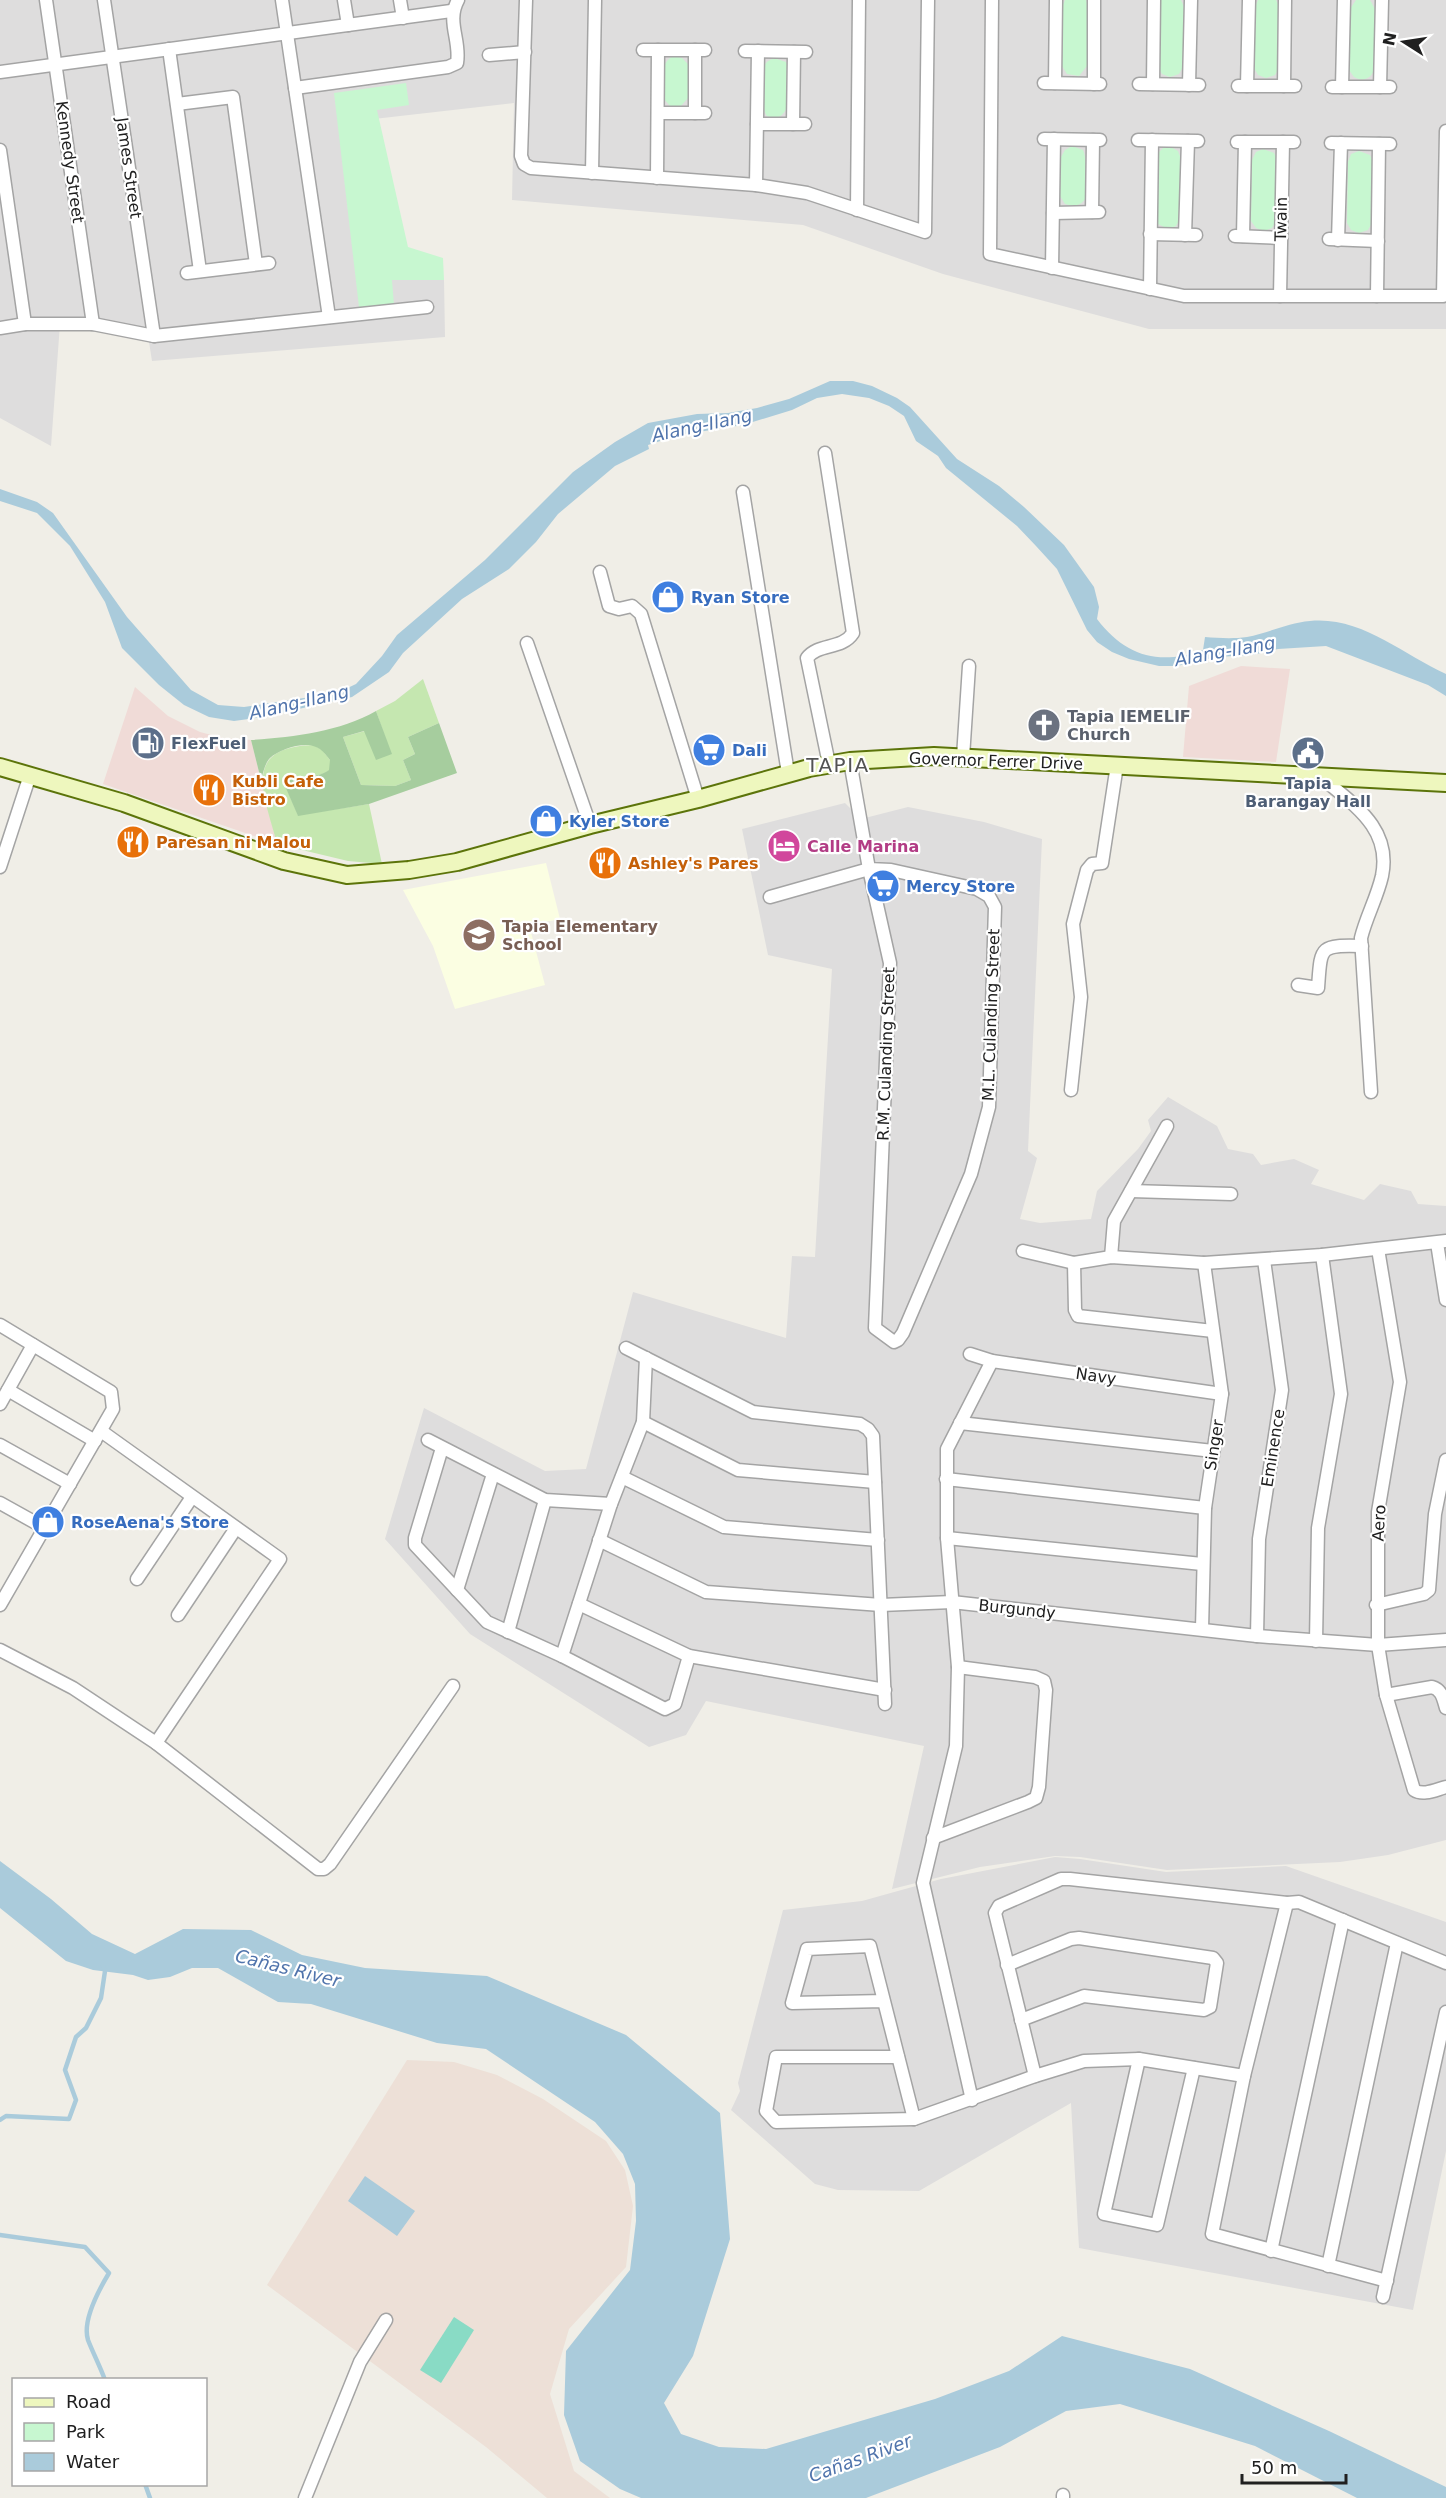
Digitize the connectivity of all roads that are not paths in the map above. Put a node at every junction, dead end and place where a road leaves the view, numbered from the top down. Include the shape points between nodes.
1 (46, 0) edge
2 (104, 0) edge
3 (282, 0) edge
4 (344, 0) edge
5 (400, 0) edge
6 (526, 0) edge
7 (595, 0) edge
8 (859, 0) edge
9 (928, 0) edge
10 (992, 0) edge
11 (1056, 0) edge
12 (1094, 0) edge
13 (1154, 0) edge
14 (1191, 0) edge
15 (1249, 0) edge
16 (1285, 0) edge
17 (1344, 0) edge
18 (1382, 0) edge
19 (455, 6) edge
20 (403, 18) junction
21 (348, 25) junction
22 (287, 33) junction
23 (169, 50) junction
24 (643, 50) dead end
25 (658, 50) junction
26 (525, 52) junction
27 (489, 55) dead end
28 (113, 57) junction
29 (56, 65) junction
30 (0, 72) edge
31 (1139, 84) dead end
32 (1153, 84) junction
33 (295, 88) junction
34 (177, 104) junction
35 (657, 113) junction
36 (757, 124) junction
37 (1446, 131) edge
38 (1138, 140) dead end
39 (1152, 140) junction
40 (0, 150) edge
41 (592, 173) junction
42 (657, 178) junction
43 (756, 185) junction
44 (857, 210) junction
45 (1053, 213) junction
46 (1150, 234) junction
47 (1281, 238) junction
48 (1378, 241) junction
49 (1052, 268) junction
50 (200, 271) junction
51 (187, 273) dead end
52 (1150, 289) junction
53 (1280, 296) junction
54 (1377, 296) junction
55 (427, 307) dead end
56 (329, 317) junction
57 (25, 324) junction
58 (93, 324) junction
59 (0, 328) edge
60 (154, 336) junction
61 (825, 453) dead end
62 (743, 492) dead end
63 (600, 572) dead end
64 (527, 643) dead end
65 (969, 666) dead end
66 (963, 757) junction
67 (850, 761) junction
68 (829, 764) junction
69 (1117, 765) junction
70 (0, 767) edge
71 (788, 773) junction
72 (30, 775) junction
73 (1320, 776) junction
74 (1446, 783) edge
75 (698, 800) junction
76 (590, 825) junction
77 (0, 867) edge
78 (868, 869) junction
79 (770, 897) dead end
80 (1362, 946) junction
81 (1298, 985) dead end
82 (1071, 1090) dead end
83 (1371, 1092) dead end
84 (1167, 1126) dead end
85 (1131, 1191) junction
86 (1231, 1194) dead end
87 (1441, 1242) edge
88 (1377, 1249) junction
89 (1023, 1251) dead end
90 (1322, 1255) junction
91 (1111, 1257) junction
92 (1264, 1260) junction
93 (1074, 1263) junction
94 (1204, 1263) junction
95 (1446, 1300) edge
96 (0, 1324) edge
97 (1213, 1331) junction
98 (894, 1342) joint
99 (33, 1345) junction
100 (626, 1348) dead end
101 (970, 1354) dead end
102 (646, 1358) junction
103 (992, 1361) junction
104 (8, 1390) junction
105 (1222, 1394) junction
106 (0, 1404) edge
107 (643, 1422) junction
108 (960, 1423) junction
109 (98, 1436) junction
110 (428, 1440) dead end
111 (0, 1445) edge
112 (442, 1448) junction
113 (1213, 1451) junction
114 (1446, 1460) edge
115 (493, 1474) junction
116 (622, 1477) junction
117 (946, 1479) junction
118 (875, 1482) junction
119 (70, 1484) junction
120 (192, 1497) junction
121 (545, 1500) junction
122 (610, 1504) junction
123 (1, 1505) edge
124 (1205, 1508) junction
125 (45, 1528) junction
126 (236, 1528) junction
127 (947, 1538) junction
128 (599, 1540) junction
129 (878, 1540) junction
130 (1202, 1564) junction
131 (137, 1579) dead end
132 (457, 1590) junction
133 (2, 1596) edge
134 (952, 1602) junction
135 (579, 1604) junction
136 (881, 1605) junction
137 (1376, 1605) junction
138 (178, 1615) dead end
139 (1202, 1629) junction
140 (508, 1632) junction
141 (1257, 1636) junction
142 (1446, 1640) edge
143 (1316, 1641) junction
144 (1378, 1646) junction
145 (0, 1650) edge
146 (562, 1656) junction
147 (689, 1656) junction
148 (958, 1667) junction
149 (453, 1686) dead end
150 (885, 1690) junction
151 (1386, 1695) junction
152 (885, 1704) dead end
153 (1446, 1707) edge
154 (156, 1743) junction
155 (1446, 1787) edge
156 (933, 1838) junction
157 (1287, 1903) junction
158 (1343, 1920) junction
159 (1397, 1943) junction
160 (1446, 1963) edge
161 (1007, 1965) junction
162 (884, 2001) junction
163 (1446, 2012) edge
164 (1021, 2020) junction
165 (898, 2057) junction
166 (1139, 2059) junction
167 (1194, 2068) junction
168 (1035, 2076) junction
169 (1244, 2076) junction
170 (972, 2100) junction
171 (914, 2119) junction
172 (1271, 2251) junction
173 (1328, 2266) junction
174 (1387, 2281) junction
175 (1383, 2297) dead end
176 (386, 2320) dead end
177 (305, 2498) edge

1 - 29 street, Kennedy Street
2 - 28 street, James Street
3 - 22 street
4 - 21 street
5 - 20 street
6 - 26 street
7 - 41 street
8 - 44 street
9 - 44 street via 925,232
10 - 49 street via 990,254
11 - 12 street via 1049,83 1098,84
13 - 32 street
14 - 32 street via 1194,85
15 - 16 street via 1242,86 1289,86
17 - 18 street via 1337,87 1385,87
19 - 20 street
19 - 33 street via 459,54 457,63 448,68
20 - 21 street
21 - 22 street
22 - 23 street
22 - 33 street
23 - 28 street
23 - 34 street
24 - 25 street
25 - 35 street
25 - 35 street via 700,50 700,113
26 - 27 street
26 - 41 street via 521,156 524,164 531,168
28 - 29 street
28 - 60 street, James Street
29 - 30 street
29 - 58 street, Kennedy Street
31 - 32 street
33 - 56 street
34 - 50 street
34 - 50 street via 233,97 262,263
35 - 42 street
36 - 36 street via 751,51 800,52 799,124
36 - 43 street
37 - 54 street via 1443,296
38 - 39 street
39 - 46 street
39 - 46 street via 1193,141 1191,235
40 - 57 street
41 - 42 street
42 - 43 street
43 - 44 street via 807,194
45 - 45 street via 1049,139 1097,140 1096,212
45 - 49 street
46 - 52 street
47 - 47 street, Twain via 1288,142 1241,142 1239,236
47 - 53 street, Twain
48 - 48 street via 1385,144 1336,143 1334,239
48 - 54 street
49 - 52 street
50 - 51 street
52 - 53 street via 1184,296
53 - 54 street
55 - 56 street
56 - 60 street
57 - 58 street
57 - 59 street
58 - 60 street
61 - 68 street via 853,633 842,644 818,650 807,658
62 - 71 street
63 - 75 street via 609,606 632,606 641,614
64 - 76 street
65 - 66 street
66 - 67 main road, Governor Ferrer Drive
66 - 69 main road, Governor Ferrer Drive
67 - 68 main road, Governor Ferrer Drive
67 - 78 street, R.M. Culanding Street
68 - 71 main road, Governor Ferrer Drive
69 - 73 main road, Governor Ferrer Drive
69 - 82 street via 1102,863 1092,864 1087,870 1074,913 1081,997
70 - 72 main road, Governor Ferrer Drive
71 - 75 main road, Governor Ferrer Drive
72 - 76 main road, Governor Ferrer Drive via 124,803 284,861 347,875 457,862
72 - 77 street
73 - 74 main road, Governor Ferrer Drive
73 - 80 street via 1367,817 1381,838 1382,877 1365,922
75 - 76 main road, Governor Ferrer Drive
78 - 79 street, M.L. Culanding Street
78 - 98 street, R.M. Culanding Street via 890,963 874,1328
78 - 98 street, M.L. Culanding Street via 891,870 977,889 989,896 994,907 989,1107 971,1174 903,1333
80 - 81 street via 1332,945 1325,949 1320,959 1318,988
80 - 83 street
84 - 85 street
85 - 86 street
85 - 91 street via 1114,1221
87 - 88 street
87 - 95 street
88 - 90 street
88 - 137 street, Aero via 1400,1382 1378,1512
89 - 93 street
90 - 92 street
90 - 143 street via 1341,1394 1318,1528
91 - 93 street
91 - 94 street
92 - 94 street
92 - 141 street, Eminence via 1282,1390 1259,1539
93 - 97 street via 1078,1316
94 - 97 street, Singer
96 - 99 street
97 - 105 street, Singer
99 - 104 street
99 - 109 street via 111,1392 113,1409
100 - 102 street
101 - 103 street, Navy
102 - 107 street
102 - 118 street via 753,1412 860,1424 873,1436
103 - 105 street, Navy
103 - 108 street
104 - 106 street
104 - 109 street
105 - 113 street, Singer
107 - 116 street
107 - 118 street via 738,1470
108 - 113 street
108 - 117 street via 947,1449
109 - 119 street
109 - 120 street
110 - 112 street
111 - 119 street
112 - 115 street
112 - 132 street via 415,1545
113 - 124 street, Singer
114 - 137 street via 1435,1514 1429,1590
115 - 121 street
115 - 132 street
116 - 122 street
116 - 129 street via 724,1527
117 - 124 street
117 - 127 street
118 - 129 street
119 - 125 street
120 - 126 street
120 - 131 street
121 - 122 street
121 - 140 street
122 - 128 street
123 - 125 street
124 - 130 street, Singer
125 - 133 street
126 - 138 street
126 - 154 street via 280,1559
127 - 130 street
127 - 134 street
128 - 135 street
128 - 136 street, Burgundy via 706,1592
129 - 136 street
130 - 139 street, Singer
132 - 140 street via 487,1622
134 - 136 street, Burgundy
134 - 139 street, Burgundy
134 - 148 street
135 - 146 street
135 - 147 street
136 - 150 street
137 - 144 street, Aero
139 - 141 street, Burgundy
140 - 146 street
141 - 143 street, Burgundy
142 - 144 street, Burgundy
143 - 144 street, Burgundy
144 - 151 street, Aero
145 - 154 street via 73,1688
146 - 147 street via 665,1709 675,1704
147 - 150 street
148 - 156 street via 956,1746
148 - 156 street via 1044,1681 1039,1787 1035,1798 1028,1802
149 - 154 street via 324,1869 318,1869
150 - 152 street
151 - 153 street via 1432,1687 1441,1693
151 - 155 street, Aero via 1414,1790 1419,1793
156 - 170 street via 923,1883
157 - 158 street via 1299,1902
157 - 161 street via 1061,1879 999,1906 995,1913
157 - 169 street
158 - 159 street
158 - 172 street
159 - 160 street
159 - 173 street
161 - 164 street
161 - 164 street via 1079,1938 1213,1958 1217,1963 1210,2007 1204,2010 1084,1996
162 - 162 street via 792,2003 807,1949 870,1946
162 - 165 street
163 - 174 street
164 - 168 street
165 - 171 street
165 - 171 street via 777,2057 766,2111 776,2122
166 - 167 street
166 - 167 street via 1104,2214 1157,2225
166 - 168 street via 1084,2061
167 - 169 street
168 - 170 street
169 - 172 street via 1212,2234
170 - 171 street
172 - 173 street
173 - 174 street
174 - 175 street
176 - 177 street via 360,2362

